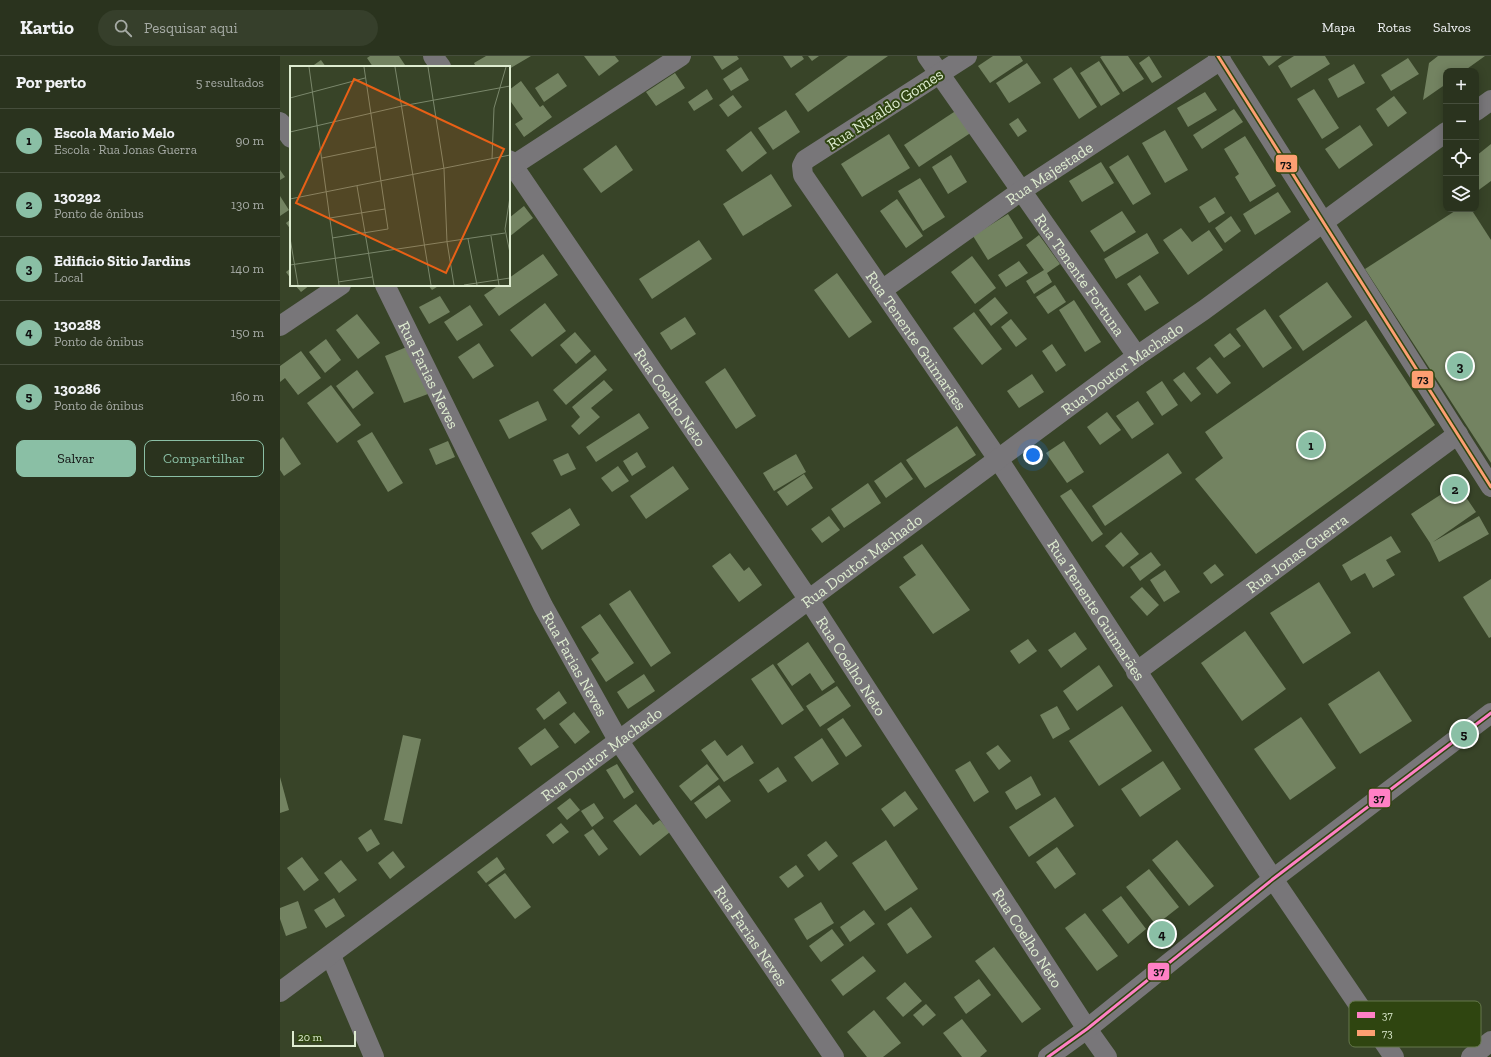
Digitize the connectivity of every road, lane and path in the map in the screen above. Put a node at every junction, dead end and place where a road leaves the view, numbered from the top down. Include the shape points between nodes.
1 (432, 56) edge
2 (681, 56) edge
3 (927, 56) edge
4 (967, 56) edge
5 (1219, 58) edge
6 (440, 66) edge
7 (939, 75) junction
8 (1491, 100) edge
9 (1479, 109) edge
10 (280, 122) edge
11 (1443, 134) edge
12 (290, 137) edge
13 (803, 162) joint
14 (510, 165) edge
15 (1021, 191) junction
16 (1324, 221) junction
17 (340, 286) edge
18 (385, 286) edge
19 (882, 290) junction
20 (280, 326) edge
21 (1137, 356) junction
22 (1458, 434) junction
23 (998, 459) junction
24 (1491, 487) edge
25 (809, 600) junction
26 (1136, 672) junction
27 (1491, 713) edge
28 (618, 740) junction
29 (1273, 879) junction
30 (330, 956) junction
31 (280, 992) edge
32 (1356, 1001) edge
33 (1087, 1029) junction
34 (1491, 1041) edge
35 (1387, 1047) edge
36 (374, 1057) edge
37 (834, 1057) edge
38 (1048, 1057) edge
39 (1107, 1057) edge
40 (1394, 1057) edge
41 (1471, 1057) edge

1 - 6 street
2 - 14 street
3 - 7 street, Rua Tenente Fortuna
4 - 7 street, Rua Nivaldo Gomes
5 - 15 street, Rua Majestade
5 - 16 street via 1264,132
7 - 13 street, Rua Nivaldo Gomes
7 - 15 street, Rua Tenente Fortuna
8 - 9 street
10 - 12 street
11 - 16 street, Rua Doutor Machado
13 - 19 street, Rua Tenente Guimarães via 803,175
14 - 25 street, Rua Coelho Neto
15 - 19 street, Rua Majestade
15 - 21 street, Rua Tenente Fortuna
16 - 21 street, Rua Doutor Machado
16 - 22 street
17 - 20 street
18 - 28 street, Rua Farias Neves via 543,606
19 - 23 street, Rua Tenente Guimarães
21 - 23 street, Rua Doutor Machado
22 - 24 street
22 - 26 street, Rua Jonas Guerra
23 - 25 street, Rua Doutor Machado
23 - 26 street, Rua Tenente Guimarães
25 - 28 street, Rua Doutor Machado
25 - 33 street, Rua Coelho Neto
26 - 29 street, Rua Tenente Guimarães
27 - 29 street
28 - 30 street, Rua Doutor Machado
28 - 37 street, Rua Farias Neves
29 - 32 street, Rua Tenente Guimarães
29 - 33 street
30 - 31 street, Rua Doutor Machado
30 - 36 street
33 - 38 street
33 - 39 street, Rua Coelho Neto
34 - 41 street
35 - 40 street, Rua Tenente Guimarães

